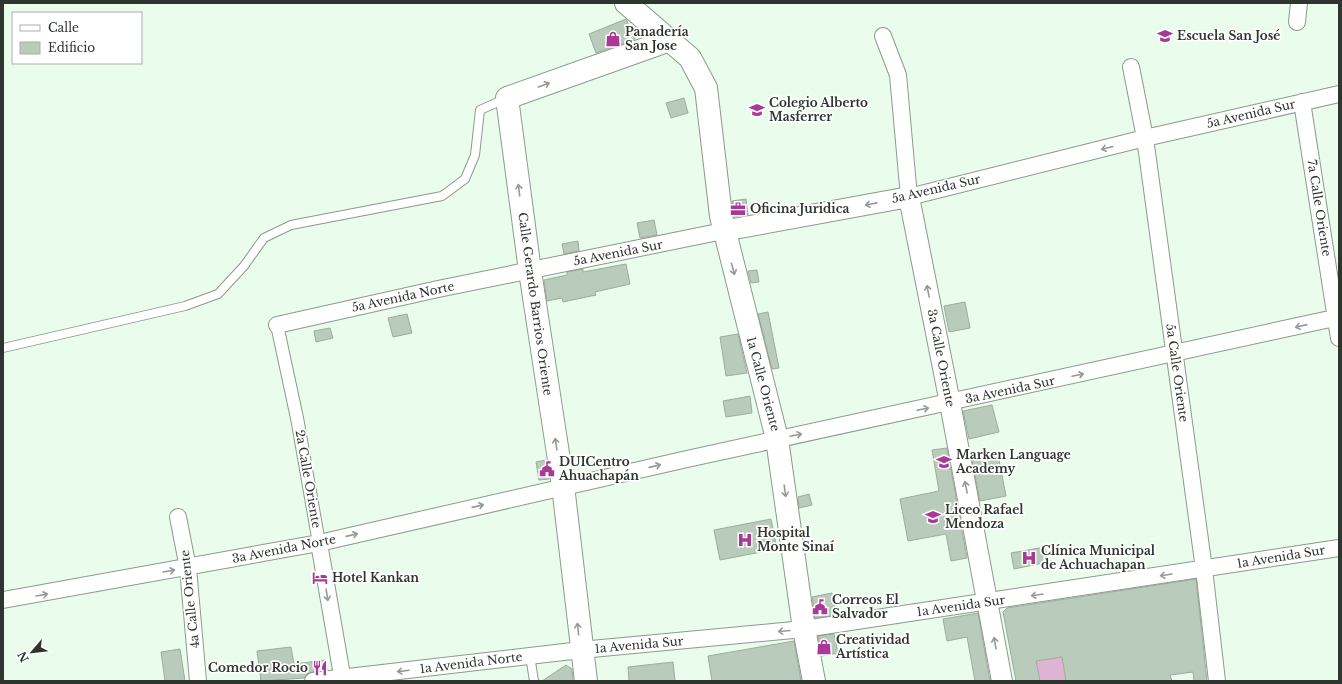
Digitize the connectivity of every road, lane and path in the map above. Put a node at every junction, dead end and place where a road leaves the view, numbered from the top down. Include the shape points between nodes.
1 (628, 3) edge
2 (1299, 3) edge
3 (1297, 22) dead end
4 (882, 36) dead end
5 (670, 40) junction
6 (1131, 67) dead end
7 (1339, 94) edge
8 (507, 98) junction
9 (1302, 102) junction
10 (1145, 138) junction
11 (909, 197) junction
12 (723, 231) junction
13 (530, 271) junction
14 (1338, 318) edge
15 (277, 325) joint
16 (1339, 338) edge
17 (3, 348) edge
18 (1175, 354) junction
19 (950, 403) junction
20 (777, 439) junction
21 (562, 486) junction
22 (178, 517) dead end
23 (319, 543) junction
24 (1339, 548) edge
25 (188, 568) junction
26 (1204, 569) junction
27 (3, 600) edge
28 (988, 602) junction
29 (804, 630) junction
30 (581, 650) junction
31 (530, 656) junction
32 (343, 679) edge
33 (198, 681) edge
34 (313, 681) edge
35 (534, 681) edge
36 (586, 681) edge
37 (814, 681) edge
38 (1002, 681) edge
39 (1217, 681) edge

1 - 5 main road
2 - 3 street
4 - 11 street, 3a Calle Oriente via 898,75
8 -> 5 main road
5 - 12 main road, 1a Calle Oriente via 690,58 706,88
6 - 10 street, 5a Calle Oriente
7 - 9 street, 5a Avenida Sur
13 -> 8 main road, Calle Gerardo Barrios Oriente
8 - 17 lane via 480,110 475,155 465,179 442,196 291,225 264,238 244,266 218,294 185,306
9 - 10 street, 5a Avenida Sur
9 - 14 street, 7a Calle Oriente
10 -> 11 street, 5a Avenida Sur
10 - 18 street, 5a Calle Oriente
11 -> 12 street, 5a Avenida Sur
19 -> 11 street, 3a Calle Oriente
12 - 13 street, 5a Avenida Sur
12 -> 20 main road, 1a Calle Oriente
13 - 15 street, 5a Avenida Norte
21 -> 13 main road, Calle Gerardo Barrios Oriente
14 - 16 street, 7a Calle Oriente
14 -> 18 street, 3a Avenida Sur
15 - 23 street, 2a Calle Oriente via 297,418
19 -> 18 street, 3a Avenida Sur
18 - 26 street, 5a Calle Oriente
20 -> 19 street, 3a Avenida Sur
28 -> 19 street, 3a Calle Oriente
21 -> 20 street, 3a Avenida Sur
20 -> 29 main road, 1a Calle Oriente
23 -> 21 street, 3a Avenida Norte
30 -> 21 main road, Calle Gerardo Barrios Oriente
22 - 25 street, 4a Calle Oriente
23 - 25 street, 3a Avenida Norte
23 -> 32 street, 2a Calle Oriente
24 - 26 street, 1a Avenida Sur
27 -> 25 street, 3a Avenida Norte
25 - 33 street, 4a Calle Oriente
26 -> 28 street, 1a Avenida Sur
26 - 39 street, 5a Calle Oriente
28 - 29 street, 1a Avenida Sur
38 -> 28 street, 3a Calle Oriente
29 -> 30 street, 1a Avenida Sur
29 - 37 main road, 1a Calle Oriente
30 - 31 street, 1a Avenida Norte
30 - 36 main road, Calle Gerardo Barrios Oriente
31 -> 32 street, 1a Avenida Norte
31 - 35 lane
32 - 34 street, 1a Avenida Norte

